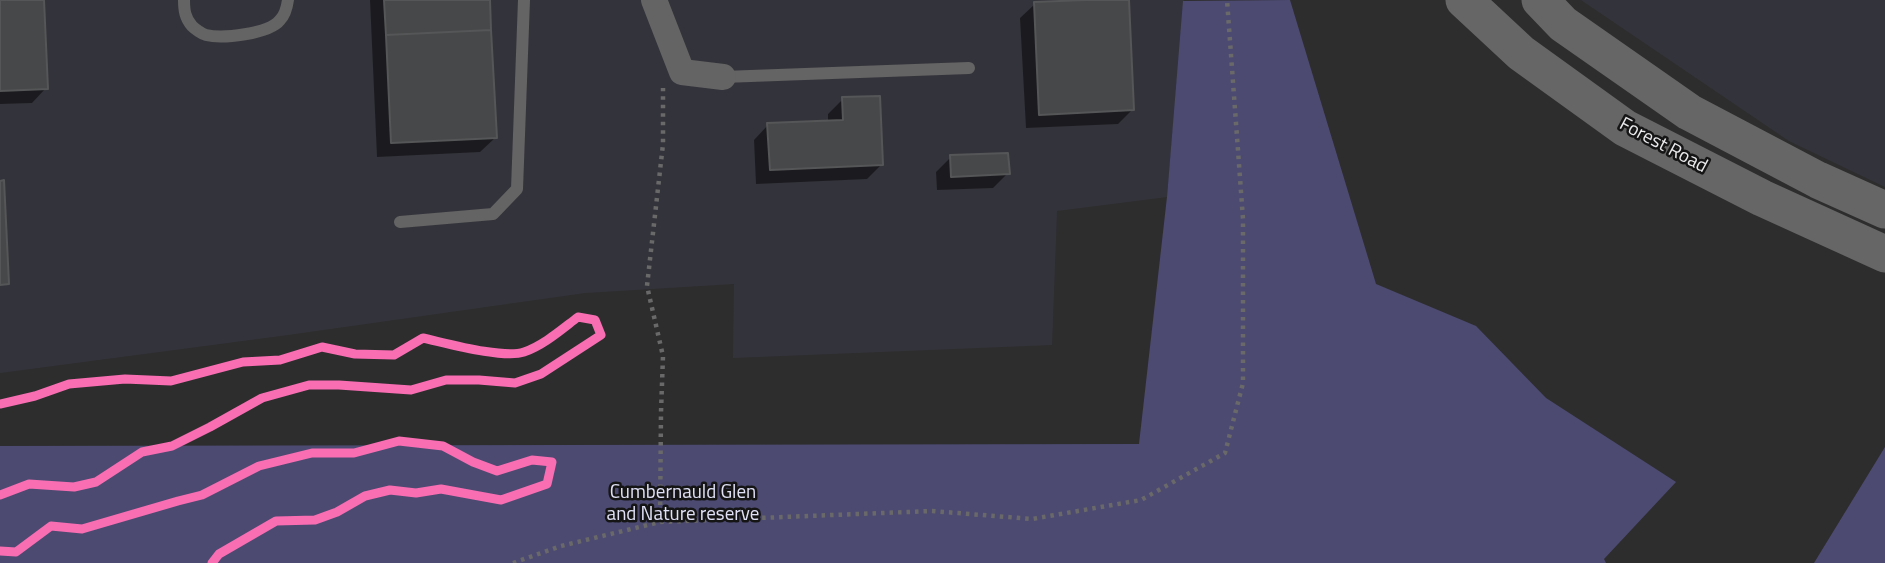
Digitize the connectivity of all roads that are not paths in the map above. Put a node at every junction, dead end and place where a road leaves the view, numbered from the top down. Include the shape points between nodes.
1 (184, 0) edge
2 (288, 0) edge
3 (524, 0) edge
4 (654, 0) edge
5 (1464, 0) edge
6 (1540, 0) edge
7 (969, 68) dead end
8 (723, 77) joint
9 (1885, 210) edge
10 (400, 222) dead end
11 (1885, 254) edge

1 - 2 lane via 184,13 192,26 205,35 230,35 273,27 282,19
3 - 10 lane via 517,189 493,214
4 - 8 street via 682,72
5 - 11 street, Forest Road via 1521,53 1625,128
6 - 9 street via 1563,24 1689,111
7 - 8 lane

